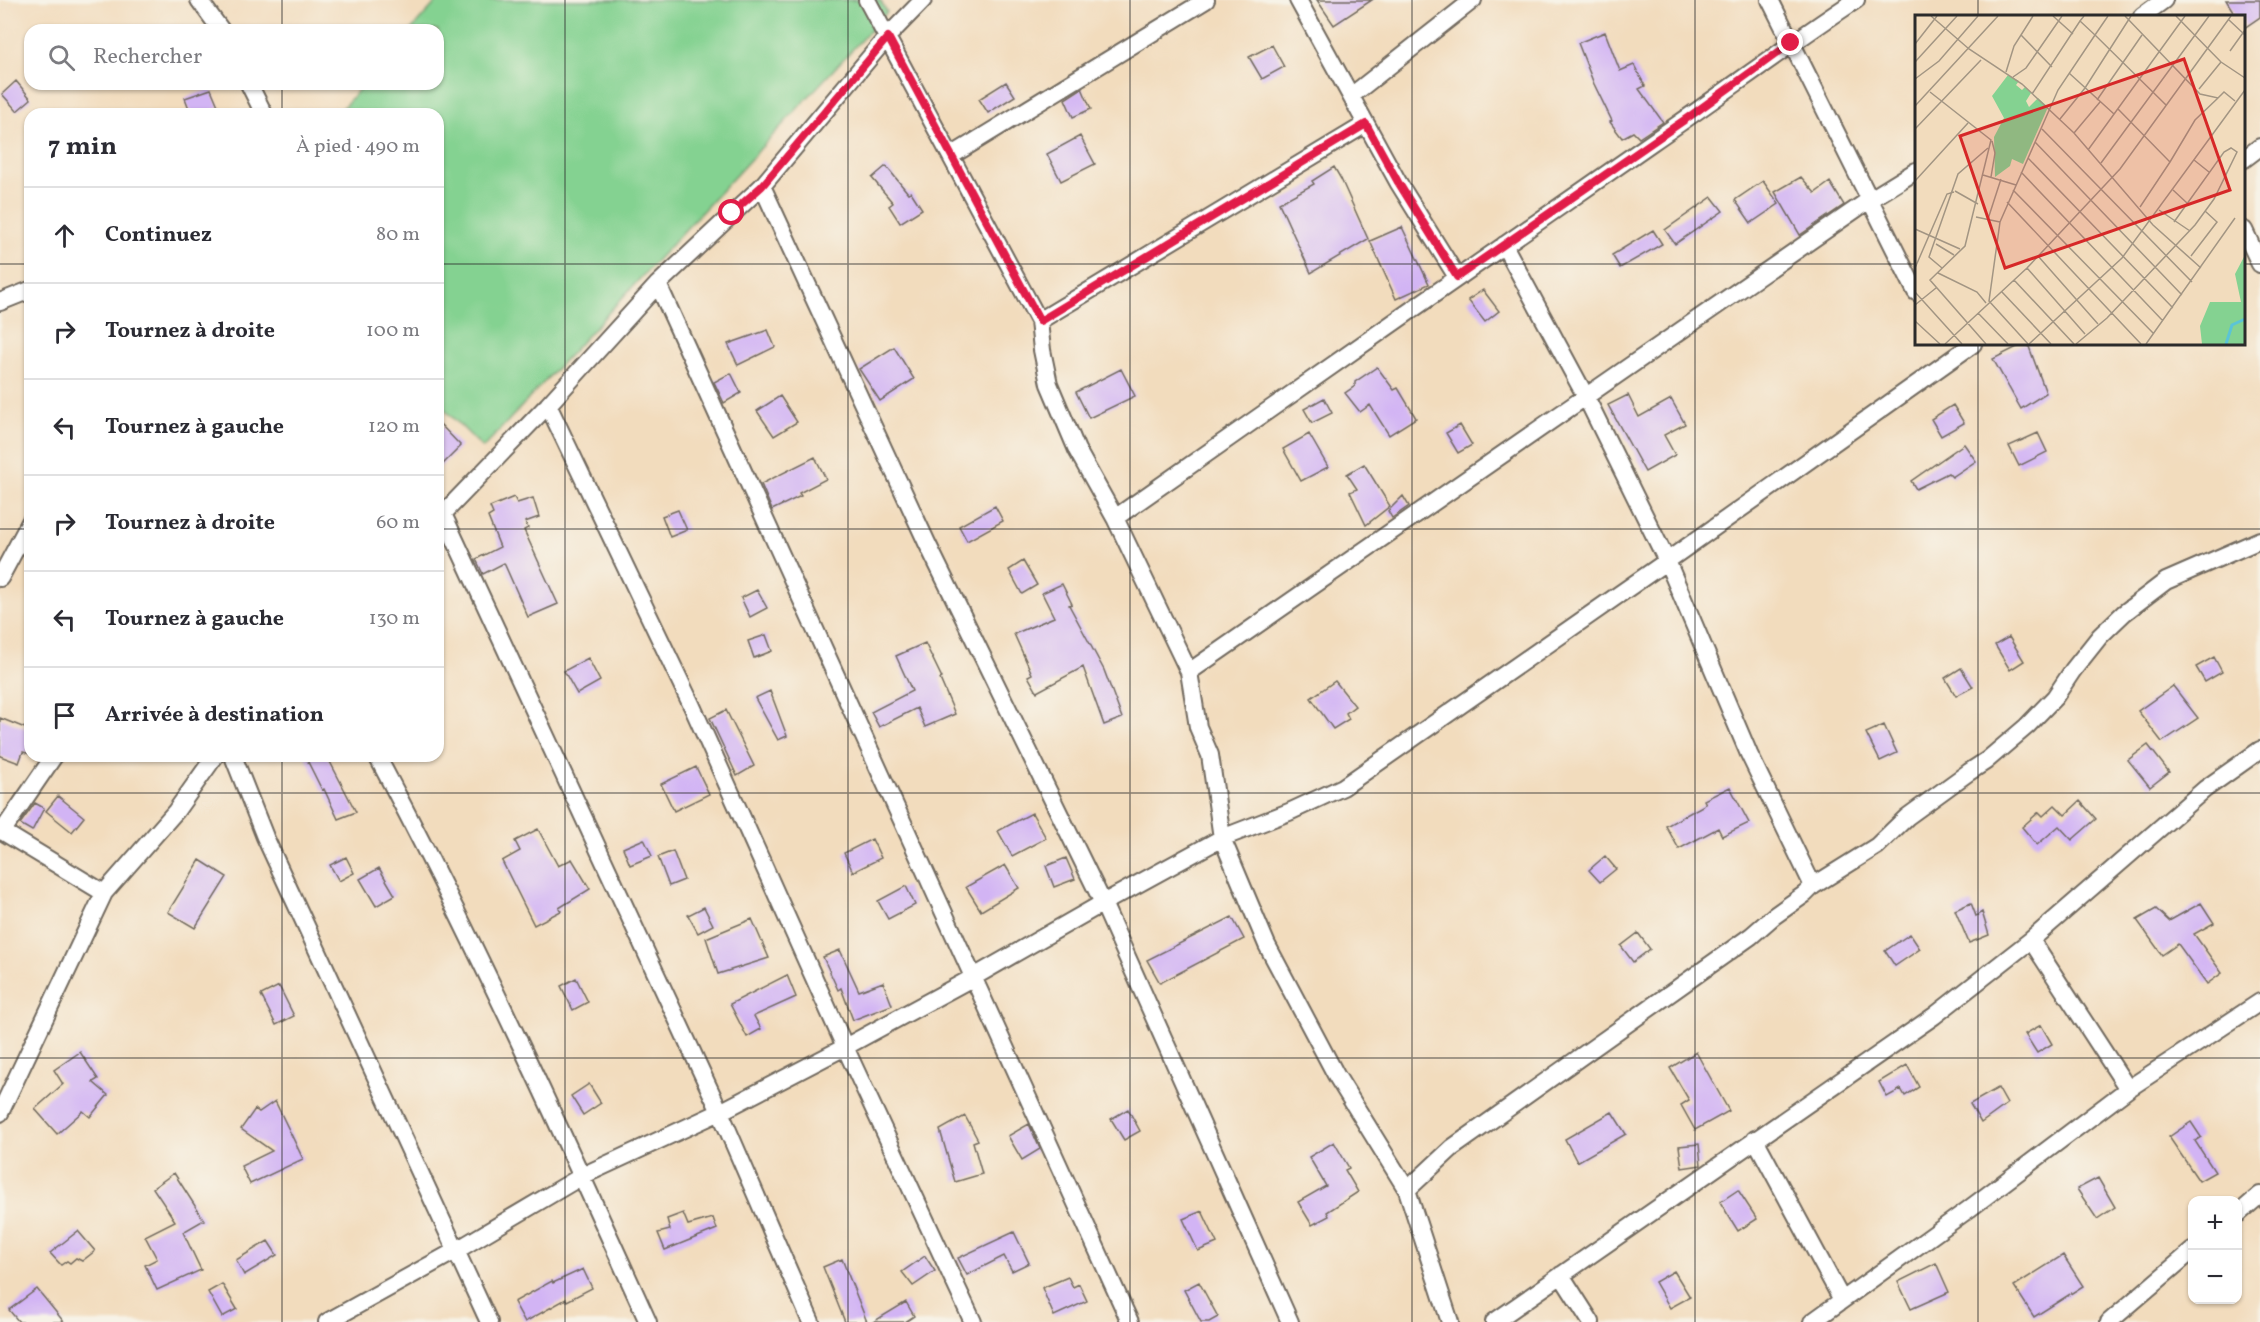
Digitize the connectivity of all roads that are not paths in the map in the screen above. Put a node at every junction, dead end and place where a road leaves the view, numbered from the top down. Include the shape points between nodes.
1 (199, 0) edge
2 (867, 0) edge
3 (923, 0) edge
4 (1206, 0) edge
5 (1298, 0) edge
6 (1473, 0) edge
7 (1770, 0) edge
8 (1856, 0) edge
9 (2164, 0) edge
10 (2146, 11) edge
11 (217, 24) edge
12 (888, 37) junction
13 (1791, 43) junction
14 (252, 90) edge
15 (1351, 96) junction
16 (261, 108) edge
17 (1366, 124) junction
18 (2260, 147) edge
19 (951, 156) junction
20 (2245, 158) edge
21 (1915, 172) edge
22 (762, 186) junction
23 (1869, 200) junction
24 (2245, 232) edge
25 (1504, 245) junction
26 (2260, 264) edge
27 (1457, 277) junction
28 (658, 284) junction
29 (1915, 288) edge
30 (24, 292) edge
31 (0, 302) edge
32 (1040, 321) junction
33 (1969, 345) edge
34 (1947, 351) edge
35 (1586, 398) junction
36 (548, 405) junction
37 (444, 513) edge
38 (1115, 518) junction
39 (444, 526) edge
40 (24, 533) edge
41 (2260, 540) edge
42 (1667, 561) junction
43 (0, 578) edge
44 (1189, 672) junction
45 (2260, 750) edge
46 (50, 762) edge
47 (211, 762) edge
48 (235, 762) edge
49 (380, 762) edge
50 (1, 831) edge
51 (1222, 838) junction
52 (1813, 886) junction
53 (104, 893) junction
54 (1103, 903) junction
55 (2031, 940) junction
56 (972, 978) junction
57 (2260, 1002) edge
58 (845, 1047) junction
59 (2128, 1089) junction
60 (720, 1112) junction
61 (0, 1113) edge
62 (1755, 1140) junction
63 (582, 1176) junction
64 (1407, 1190) junction
65 (2260, 1195) edge
66 (2242, 1211) edge
67 (457, 1250) junction
68 (2188, 1255) edge
69 (1561, 1275) junction
70 (1842, 1300) junction
71 (331, 1321) edge
72 (489, 1322) edge
73 (648, 1322) edge
74 (811, 1322) edge
75 (973, 1322) edge
76 (1130, 1322) edge
77 (1290, 1322) edge
78 (1450, 1322) edge
79 (1494, 1322) edge
80 (1591, 1322) edge
81 (1812, 1322) edge
82 (2109, 1322) edge

1 - 11 street
2 - 12 street
3 - 12 street
4 - 19 street
5 - 15 street
6 - 15 street
7 - 13 street
8 - 13 street
9 - 10 street
12 - 19 street
12 - 22 street
13 - 23 street
13 - 25 street
14 - 16 street
15 - 17 street
17 - 27 street
17 - 32 street
18 - 20 street
19 - 32 street
21 - 23 street
22 - 28 street
22 - 54 street via 927,543
23 - 29 street
23 - 35 street
24 - 26 street
25 - 27 street
25 - 35 street
27 - 38 street
28 - 36 street
28 - 56 street
30 - 31 street
32 - 38 street via 1049,384 1077,450
33 - 34 street
34 - 42 street
35 - 42 street
35 - 44 street
36 - 37 street
36 - 58 street via 692,706
38 - 44 street
39 - 60 street
40 - 43 street
41 - 52 street via 2166,581 2124,613 2100,636 2055,698 2027,726 1986,761 1906,817 1877,846
42 - 51 street via 1343,787
42 - 52 street via 1749,754
44 - 51 street via 1198,727 1210,755
45 - 55 street via 2205,789
46 - 50 street
47 - 53 street via 176,811
48 - 67 street via 265,837
49 - 63 street
50 - 53 street
51 - 54 street
51 - 64 street via 1267,945 1330,1065
52 - 64 street via 1751,936 1452,1148
53 - 61 street
54 - 56 street
54 - 77 street
55 - 59 street
55 - 62 street via 1934,1016
56 - 58 street
56 - 76 street
57 - 59 street
58 - 60 street
58 - 75 street
59 - 70 street
60 - 63 street
60 - 74 street
62 - 69 street
62 - 70 street
63 - 67 street
63 - 73 street
64 - 78 street
65 - 66 street
67 - 71 street
67 - 72 street
68 - 82 street
69 - 79 street
69 - 80 street
70 - 81 street

